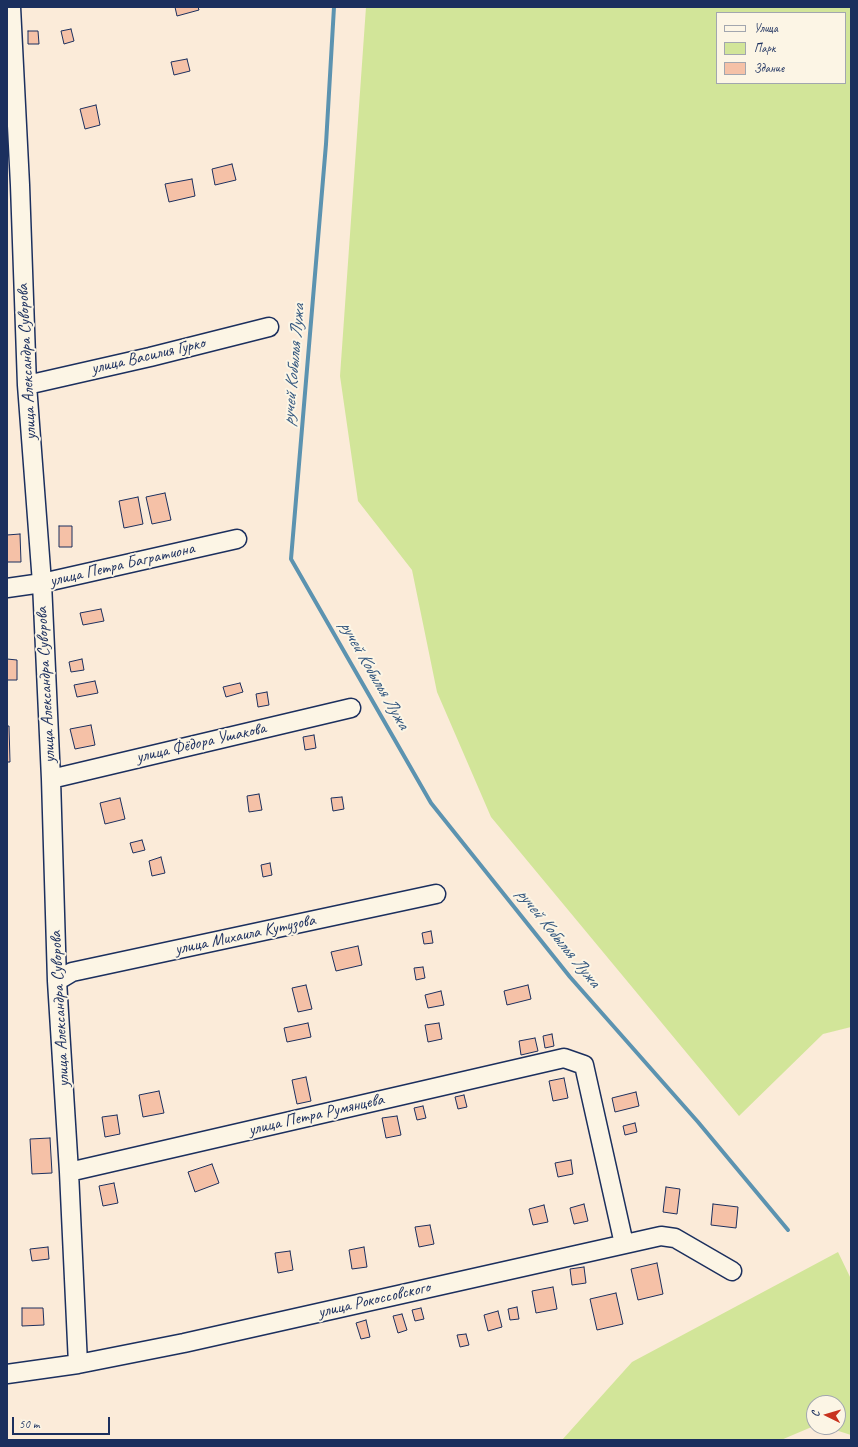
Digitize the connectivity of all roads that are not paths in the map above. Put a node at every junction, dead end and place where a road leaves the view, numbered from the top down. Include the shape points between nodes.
1 (11, 7) edge
2 (269, 326) dead end
3 (27, 384) junction
4 (237, 539) dead end
5 (42, 582) junction
6 (7, 588) edge
7 (351, 708) dead end
8 (51, 779) junction
9 (436, 894) dead end
10 (57, 981) junction
11 (68, 1172) junction
12 (624, 1244) junction
13 (732, 1271) dead end
14 (78, 1364) junction
15 (7, 1374) edge

1 - 3 street, улица Александра Суворова
2 - 3 street, улица Василия Гурко via 150,357
3 - 5 street, улица Александра Суворова
4 - 5 street, улица Петра Багратиона
5 - 6 street, улица Петра Багратиона
5 - 8 street, улица Александра Суворова
7 - 8 street, улица Фёдора Ушакова
8 - 10 street, улица Александра Суворова
9 - 10 street, улица Михаила Кутузова via 72,972
10 - 11 street, улица Александра Суворова
11 - 12 street, улица Петра Румянцева via 564,1058 584,1065
11 - 14 street, улица Александра Суворова
12 - 13 street, улица Рокоссовского via 661,1236 675,1238
12 - 14 street, улица Рокоссовского via 192,1341
14 - 15 street, улица Рокоссовского

